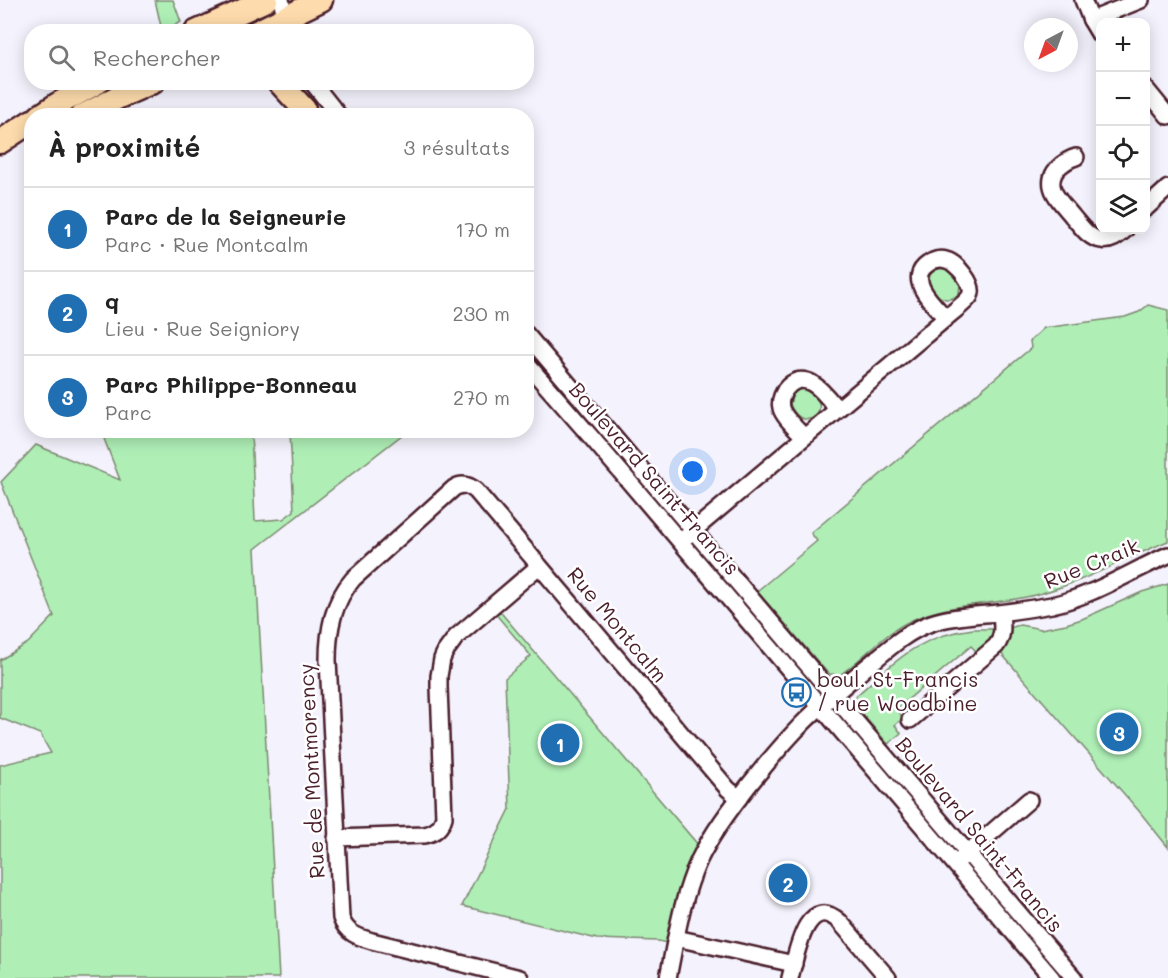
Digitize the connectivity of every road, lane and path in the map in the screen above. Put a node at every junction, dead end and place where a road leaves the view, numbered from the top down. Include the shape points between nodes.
1 (321, 0) edge
2 (1083, 0) edge
3 (1140, 0) edge
4 (275, 19) edge
5 (1091, 20) junction
6 (245, 24) edge
7 (1096, 28) edge
8 (83, 90) edge
9 (135, 90) edge
10 (286, 90) edge
11 (296, 90) edge
12 (318, 90) edge
13 (1150, 94) edge
14 (52, 108) edge
15 (98, 108) edge
16 (303, 108) edge
17 (305, 108) edge
18 (333, 108) edge
19 (1168, 116) edge
20 (24, 126) edge
21 (24, 139) edge
22 (0, 142) edge
23 (0, 148) edge
24 (1076, 157) dead end
25 (1168, 188) edge
26 (1150, 204) edge
27 (1119, 234) edge
28 (946, 318) dead end
29 (534, 343) edge
30 (534, 372) edge
31 (837, 409) junction
32 (804, 437) junction
33 (461, 485) joint
34 (693, 531) junction
35 (680, 542) junction
36 (1168, 555) edge
37 (539, 566) junction
38 (1001, 613) junction
39 (834, 695) junction
40 (821, 706) junction
41 (910, 720) dead end
42 (739, 798) junction
43 (1029, 800) dead end
44 (336, 838) junction
45 (968, 852) junction
46 (955, 864) junction
47 (676, 938) junction
48 (792, 971) edge
49 (520, 978) edge
50 (668, 978) edge
51 (888, 978) edge
52 (1052, 978) edge
53 (1074, 978) edge

1 - 4 highway
2 - 5 street
3 - 5 street
4 - 6 highway
5 - 7 street
8 - 14 highway
9 - 15 highway
10 - 16 highway
11 - 17 street
12 - 18 street
13 - 19 street
20 - 22 highway
21 - 23 highway
24 - 27 street via 1054,174 1051,186 1057,197 1089,235 1104,241
25 - 26 street
28 - 31 street
29 - 34 street, Boulevard Saint-Francis
30 - 35 street, Boulevard Saint-Francis
31 - 32 street
31 - 32 street via 810,382 796,382 788,387 781,397 781,409
32 - 34 street
33 - 37 street, Rue Montcalm via 476,491
33 - 44 street, Rue de Montmorency via 360,572 336,606 328,638 328,660
34 - 35 street
34 - 39 street, Boulevard Saint-Francis
35 - 40 street, Boulevard Saint-Francis
36 - 38 street, Rue Craik via 1077,597
37 - 42 street, Rue Montcalm
37 - 44 street via 464,629 442,659 439,687 444,817 440,827 424,835
38 - 39 street, Rue Craik via 964,616 921,628 891,646
38 - 41 street via 1002,634 996,646
39 - 40 street, Rue Craik
39 - 45 street, Boulevard Saint-Francis
40 - 42 street, Rue Craik
40 - 46 street, Boulevard Saint-Francis
42 - 47 street, Rue Craik via 699,860 685,896
43 - 45 street
44 - 49 street, Rue de Montmorency via 340,918 350,932
45 - 46 street
45 - 53 street, Boulevard Saint-Francis
46 - 52 street, Boulevard Saint-Francis
47 - 48 street
47 - 50 street, Rue Craik
48 - 51 street via 807,924 818,914 827,913 840,922

